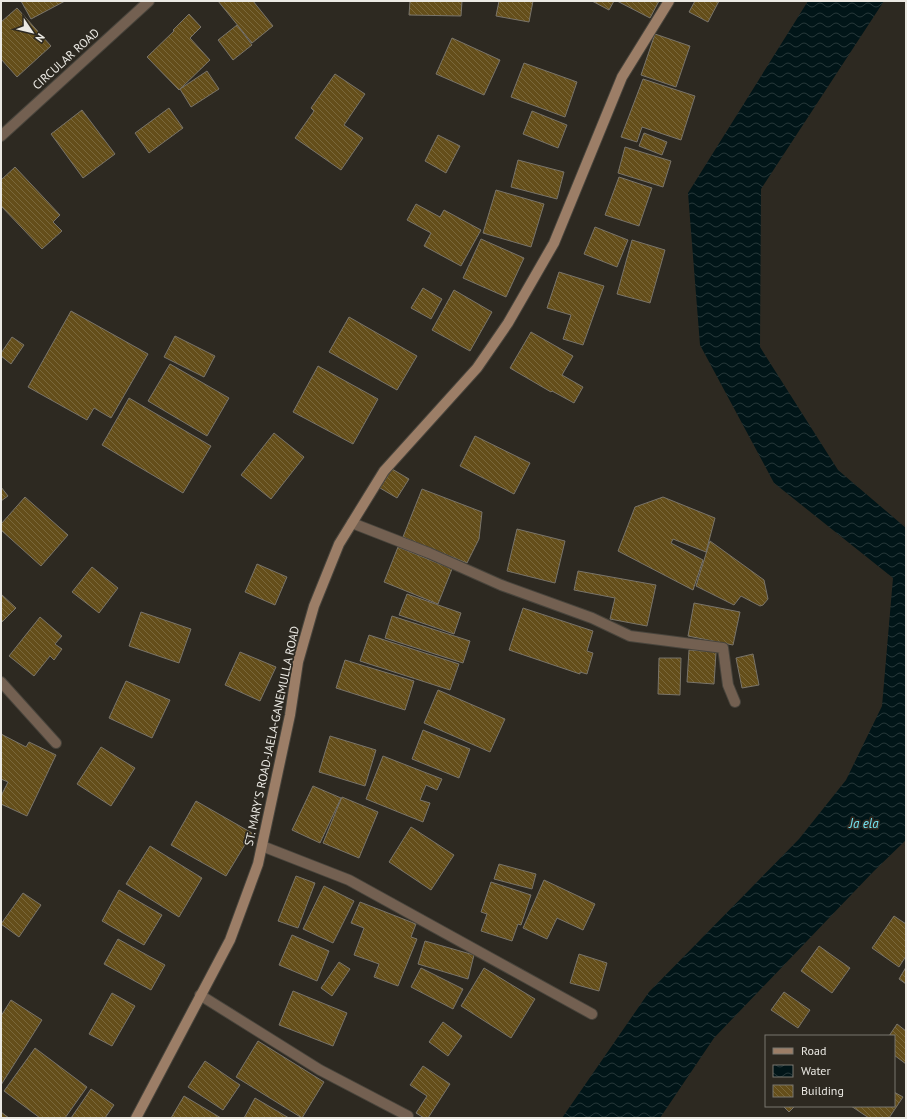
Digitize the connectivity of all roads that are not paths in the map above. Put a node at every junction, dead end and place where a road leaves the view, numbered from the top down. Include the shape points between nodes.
1 (149, 1) edge
2 (669, 1) edge
3 (1, 136) edge
4 (352, 522) junction
5 (1, 682) edge
6 (735, 702) dead end
7 (56, 743) dead end
8 (262, 846) junction
9 (200, 995) junction
10 (592, 1014) dead end
11 (408, 1116) dead end
12 (136, 1118) edge

1 - 3 street, CIRCULAR ROAD
2 - 4 main road, ST. MARY'S ROAD-JAELA-GANEMULLA ROAD via 622,77 554,243 512,317 477,368 384,471
4 - 6 street via 501,585 592,618 630,636 723,648 728,685
4 - 8 main road, ST. MARY'S ROAD-JAELA-GANEMULLA ROAD via 339,544 314,606 300,654
5 - 7 street
8 - 9 main road, ST. MARY'S ROAD-JAELA-GANEMULLA ROAD via 258,864 230,940
8 - 10 street via 349,880
9 - 11 street via 320,1070
9 - 12 main road, ST. MARY'S ROAD-JAELA-GANEMULLA ROAD

